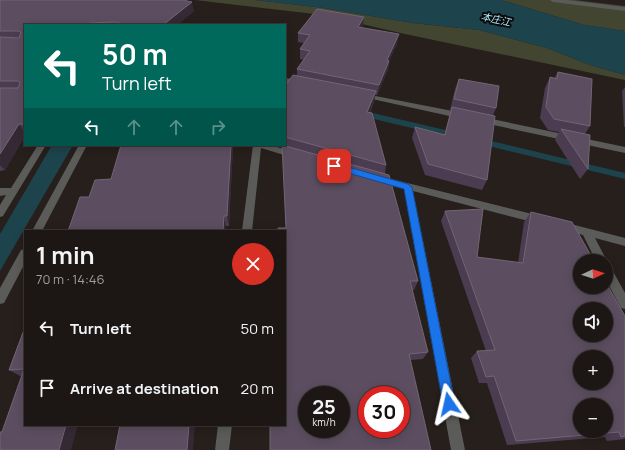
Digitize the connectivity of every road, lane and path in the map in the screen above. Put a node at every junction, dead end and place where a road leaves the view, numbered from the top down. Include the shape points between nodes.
1 (553, 0) edge
2 (625, 9) edge
3 (286, 80) edge
4 (308, 84) edge
5 (354, 94) edge
6 (41, 146) edge
7 (82, 146) edge
8 (258, 146) edge
9 (262, 146) edge
10 (625, 150) edge
11 (304, 158) edge
12 (371, 176) edge
13 (408, 187) junction
14 (14, 191) junction
15 (0, 192) edge
16 (0, 213) edge
17 (38, 230) edge
18 (247, 230) edge
19 (586, 232) junction
20 (625, 242) edge
21 (598, 254) edge
22 (24, 255) edge
23 (613, 282) edge
24 (0, 299) edge
25 (625, 304) edge
26 (224, 426) edge
27 (222, 450) edge
28 (458, 450) edge

1 - 2 street
3 - 4 street
5 - 10 street
6 - 14 street
7 - 17 street
8 - 18 street
9 - 11 street
12 - 13 street
13 - 19 street
13 - 28 street
14 - 15 street
14 - 16 street
19 - 20 street
19 - 21 street
22 - 24 street
23 - 25 street
26 - 27 street

